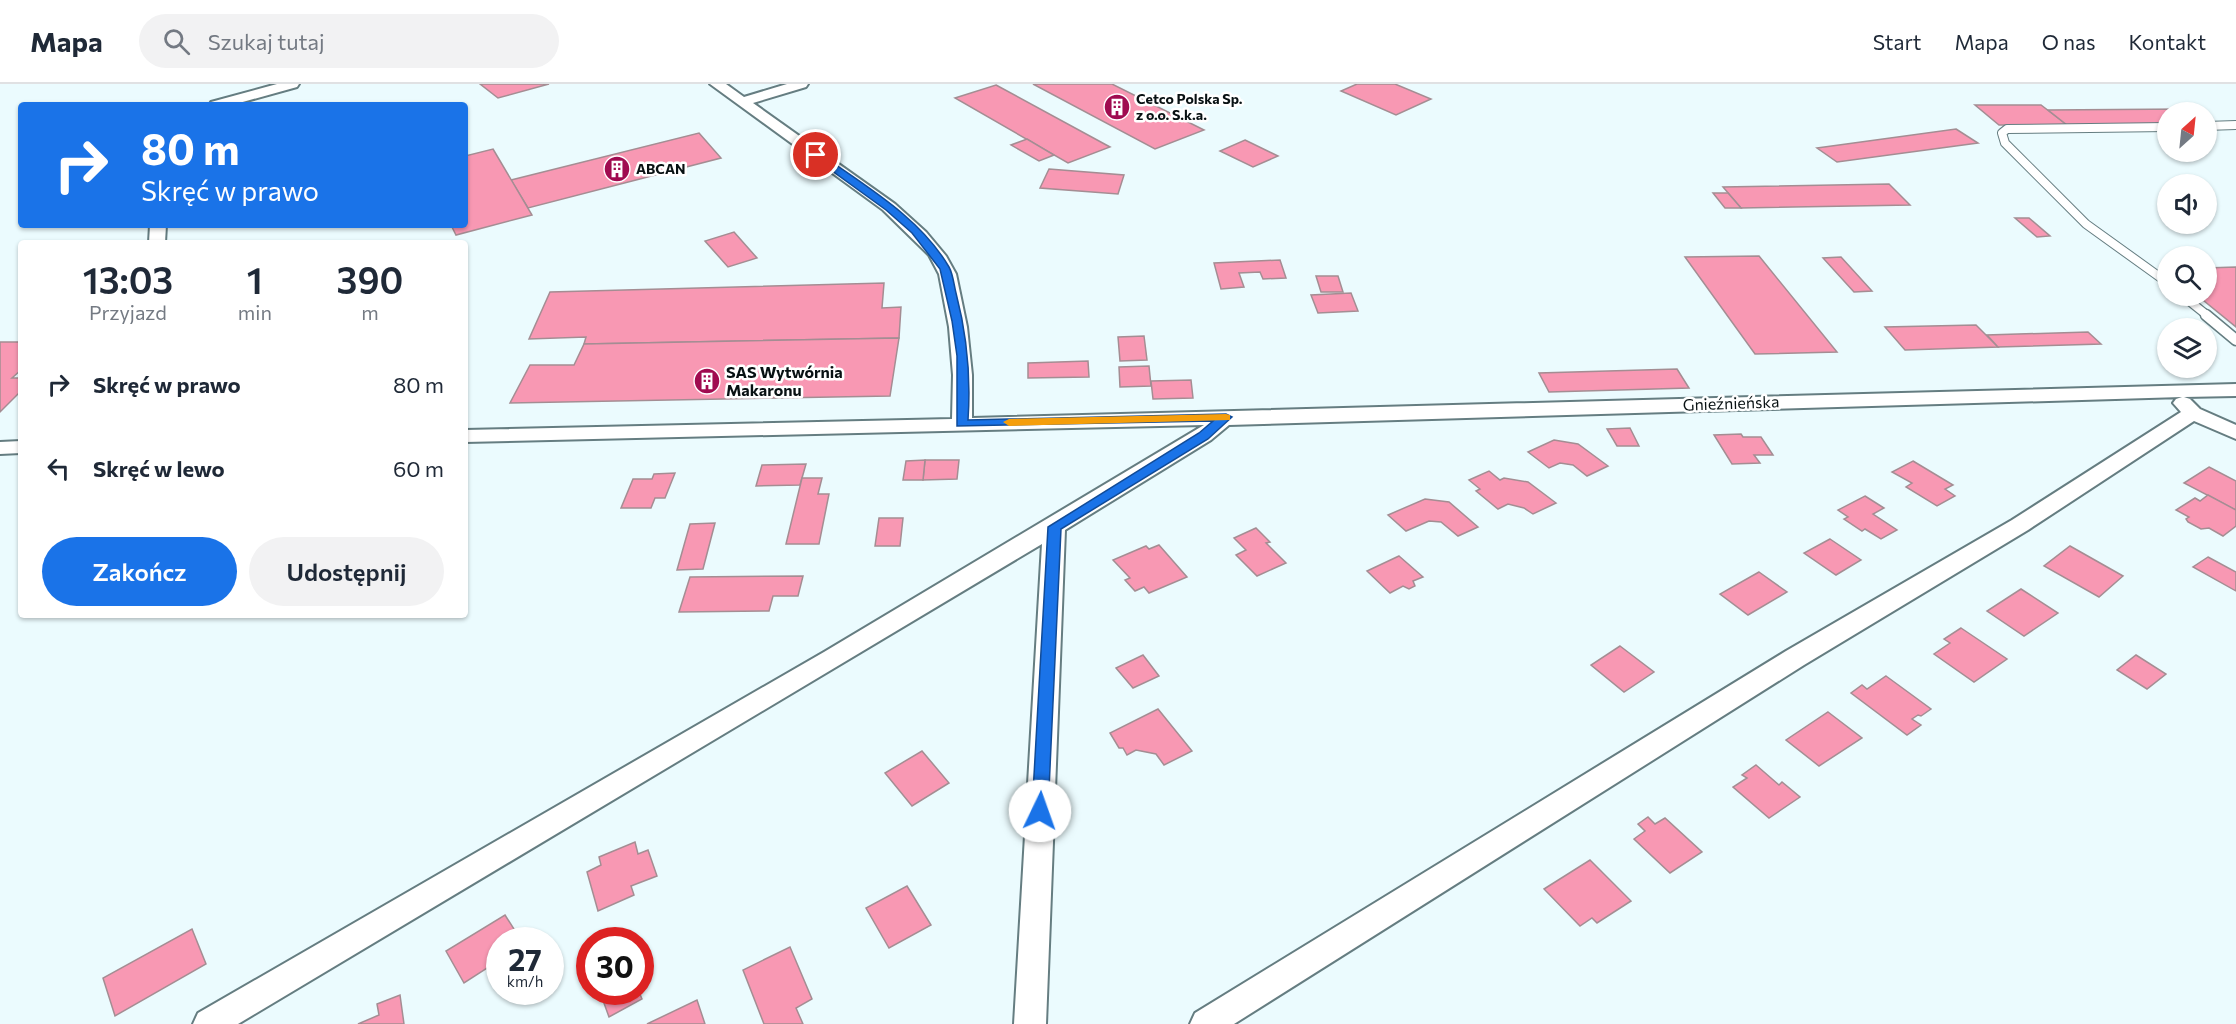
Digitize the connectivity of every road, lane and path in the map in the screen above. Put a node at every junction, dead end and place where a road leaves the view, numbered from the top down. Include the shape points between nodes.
1 (292, 84) edge
2 (717, 84) edge
3 (801, 84) edge
4 (227, 102) edge
5 (743, 102) junction
6 (2236, 125) edge
7 (2217, 126) edge
8 (2157, 127) edge
9 (2157, 275) edge
10 (2194, 306) edge
11 (2236, 340) edge
12 (2236, 390) edge
13 (2171, 391) junction
14 (2193, 413) junction
15 (1226, 417) junction
16 (962, 424) junction
17 (2236, 433) edge
18 (468, 436) edge
19 (18, 447) edge
20 (0, 448) edge
21 (1054, 527) junction
22 (209, 1024) edge
23 (1030, 1024) edge
24 (1206, 1024) edge

1 - 4 street
2 - 5 street
3 - 5 street
5 - 16 street via 889,207 916,230 945,268 963,356
6 - 7 lane
8 - 9 lane via 2007,129 2002,133 2006,143 2086,224
10 - 11 lane
12 - 13 street, Gnieźnieńska
13 - 14 street
13 - 15 street, Gnieźnieńska
14 - 17 street
14 - 24 street via 2020,525 1796,658
15 - 16 street, Gnieźnieńska
15 - 21 street via 1204,436
16 - 18 street, Gnieźnieńska
19 - 20 street
21 - 22 street
21 - 23 street

